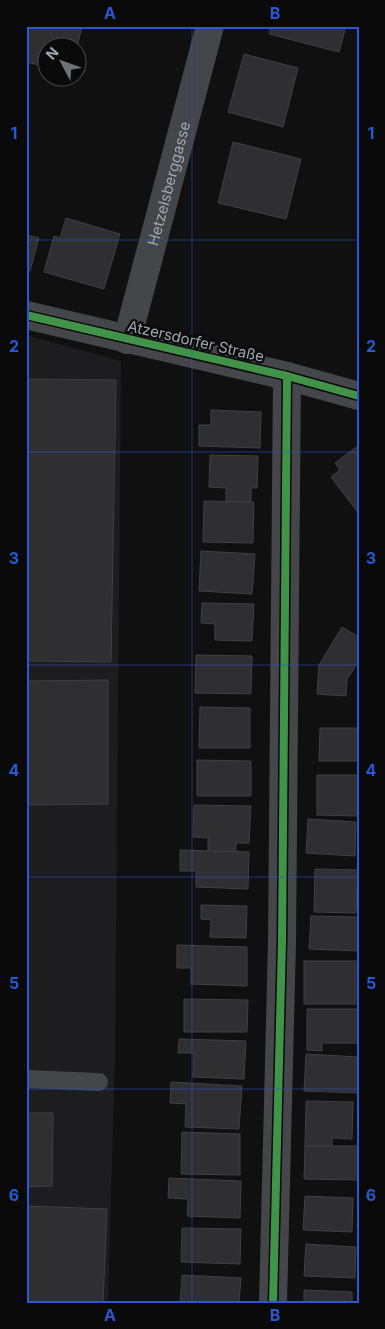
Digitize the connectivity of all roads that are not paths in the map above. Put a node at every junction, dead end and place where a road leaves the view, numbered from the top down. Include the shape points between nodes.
1 (210, 26) edge
2 (26, 315) edge
3 (127, 340) junction
4 (287, 376) junction
5 (359, 396) edge
6 (26, 1079) edge
7 (99, 1082) dead end
8 (273, 1303) edge

1 - 3 street, Hetzelsberggasse
2 - 3 street, Atzersdorfer Straße
3 - 4 street, Atzersdorfer Straße
4 - 5 street, Atzersdorfer Straße
4 - 8 street via 282,942
6 - 7 lane

